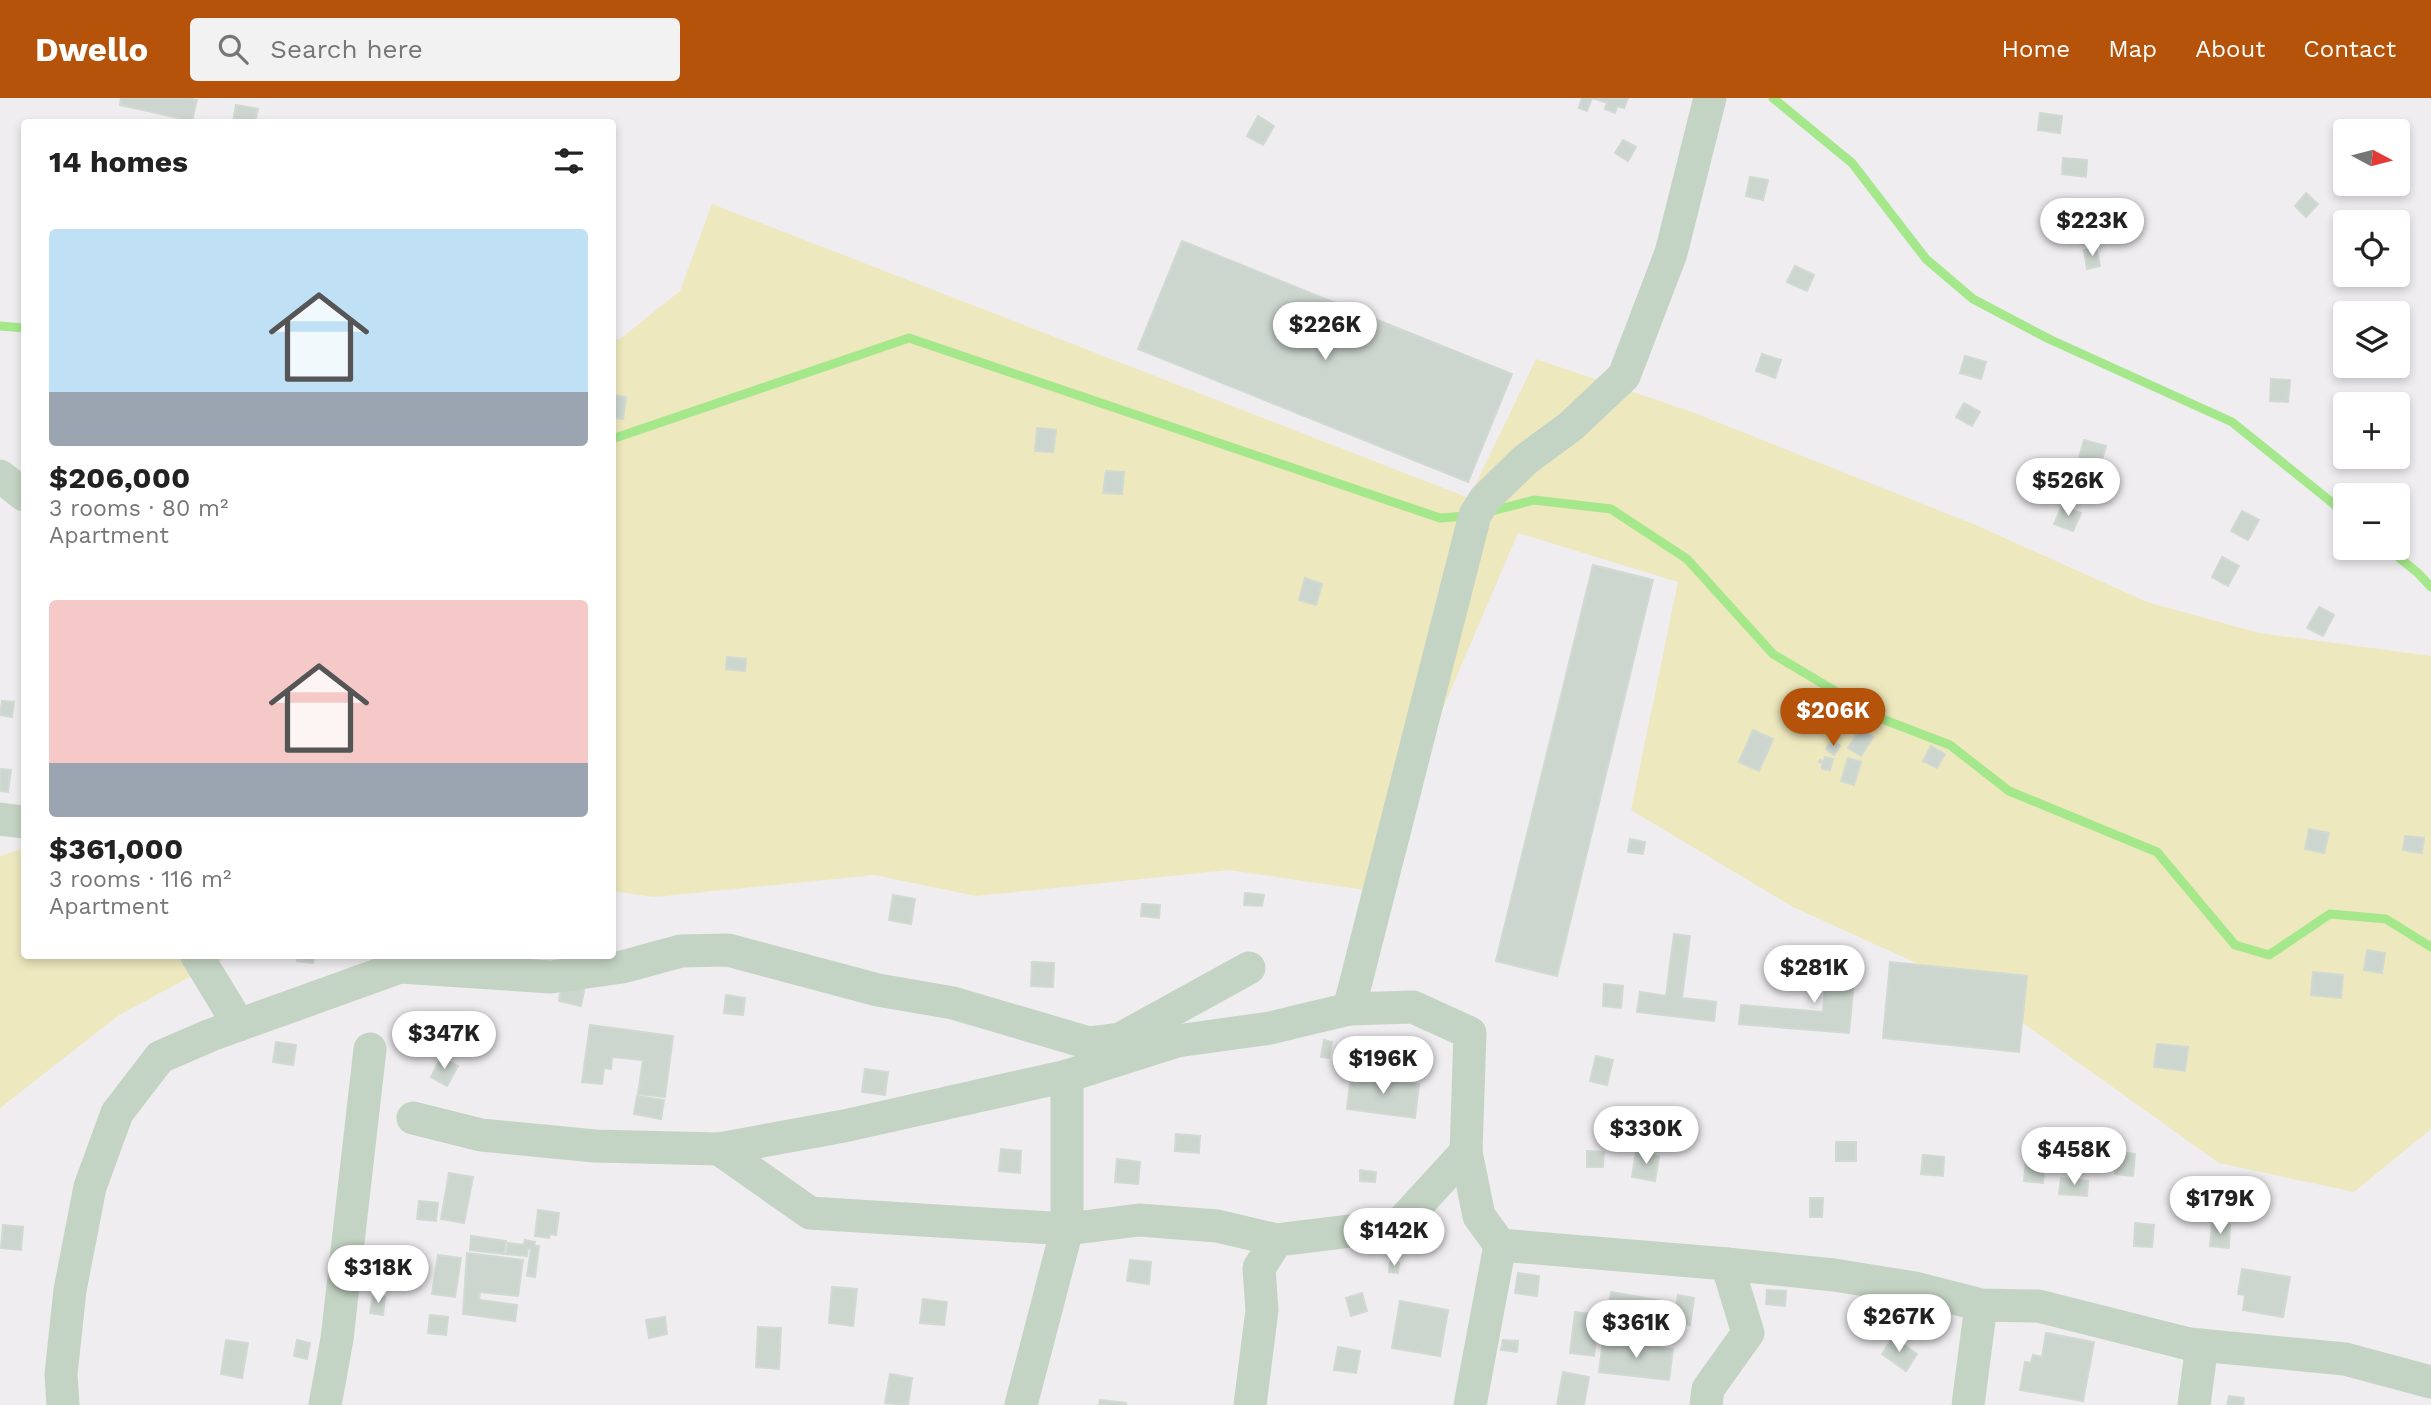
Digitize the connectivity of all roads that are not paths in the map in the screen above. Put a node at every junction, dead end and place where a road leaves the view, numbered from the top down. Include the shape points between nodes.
1 (1710, 98) edge
2 (0, 477) edge
3 (21, 493) edge
4 (0, 820) edge
5 (21, 822) edge
6 (199, 959) edge
7 (1249, 968) dead end
8 (1349, 1009) junction
9 (239, 1025) junction
10 (370, 1049) dead end
11 (1067, 1076) junction
12 (413, 1118) dead end
13 (719, 1149) junction
14 (1466, 1152) junction
15 (1067, 1229) junction
16 (1277, 1240) junction
17 (1500, 1245) junction
18 (1727, 1264) junction
19 (1981, 1305) junction
20 (2202, 1345) junction
21 (2431, 1382) edge
22 (2431, 1391) edge
23 (63, 1405) edge
24 (325, 1405) edge
25 (1021, 1405) edge
26 (1250, 1405) edge
27 (1470, 1405) edge
28 (1706, 1405) edge
29 (1968, 1405) edge
30 (2194, 1405) edge
31 (2428, 1405) edge

1 - 8 street via 1671,253 1624,376 1571,426 1525,460 1475,515
2 - 3 street
4 - 5 street
6 - 9 street
7 - 9 street via 1120,1039 1089,1043 953,1003 878,990 728,950 681,951 622,967 551,977 400,967
8 - 11 street via 1270,1028 1177,1041
8 - 14 street via 1413,1007 1470,1034
9 - 23 street via 160,1057 117,1112 90,1187 70,1290 61,1374
10 - 24 street via 337,1339
11 - 13 street
11 - 15 street
12 - 13 street via 481,1135 595,1146
13 - 15 street via 810,1213
14 - 16 street via 1399,1225
14 - 17 street via 1479,1216
15 - 16 street via 1139,1220 1217,1226
15 - 25 street
16 - 26 street via 1259,1268 1262,1310
17 - 18 street
17 - 27 street
18 - 19 street via 1915,1288
18 - 28 street via 1748,1333 1708,1389
19 - 20 street via 2038,1306
19 - 29 street
20 - 21 street via 2345,1359
20 - 30 street
22 - 31 street

